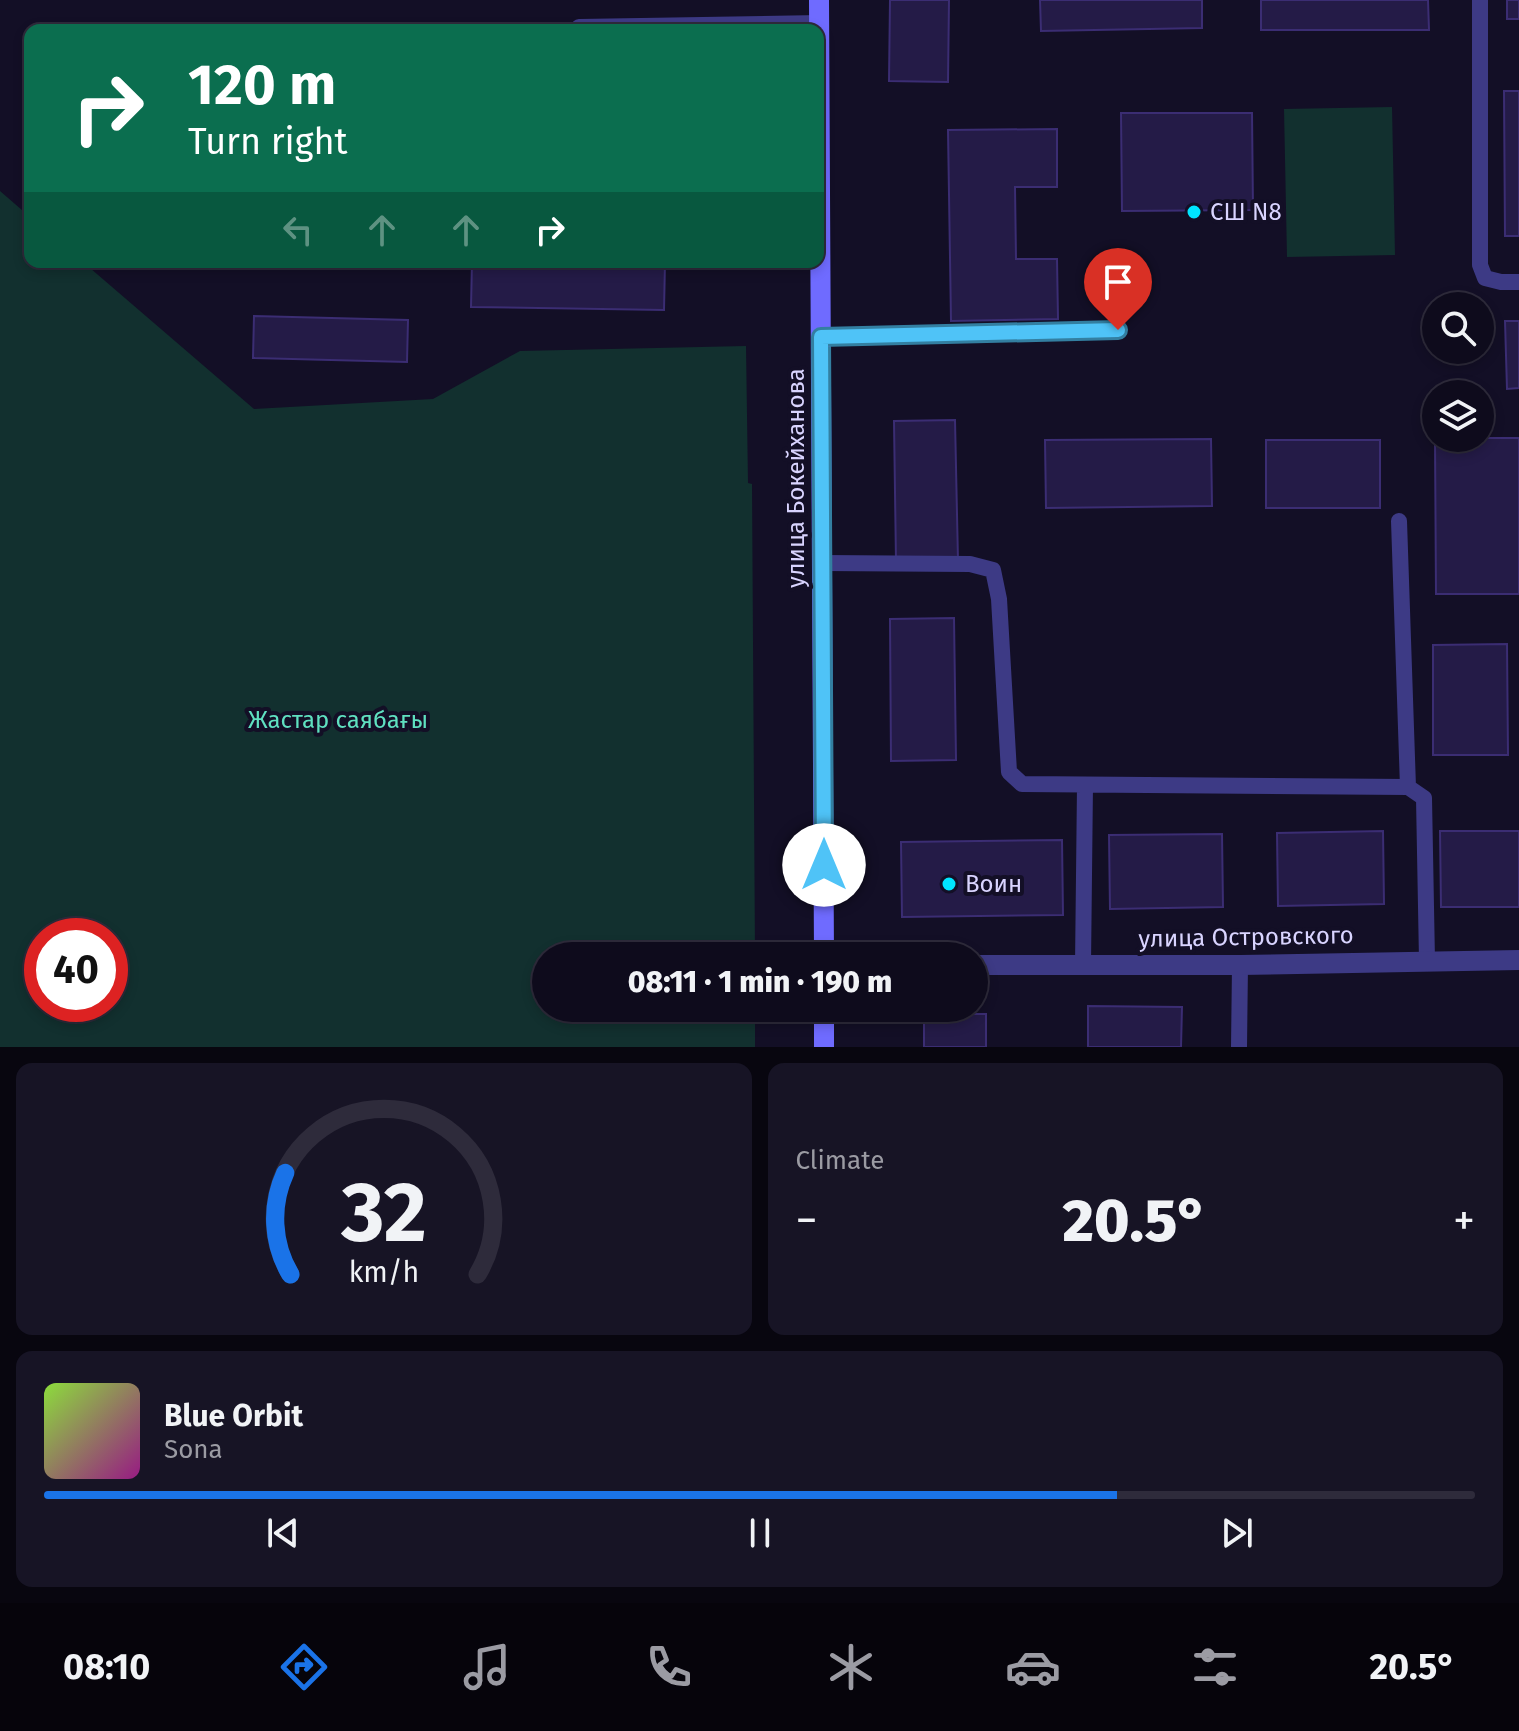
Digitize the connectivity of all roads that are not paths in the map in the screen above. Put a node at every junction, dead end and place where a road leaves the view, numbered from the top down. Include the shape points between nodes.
1 (819, 0) edge
2 (1480, 0) edge
3 (820, 23) joint
4 (760, 24) edge
5 (821, 268) edge
6 (1519, 282) edge
7 (1118, 330) dead end
8 (821, 337) junction
9 (1399, 521) dead end
10 (822, 563) junction
11 (1085, 785) junction
12 (1408, 787) junction
13 (824, 942) edge
14 (1519, 960) edge
15 (1427, 961) junction
16 (988, 965) edge
17 (1083, 965) junction
18 (1240, 965) junction
19 (824, 1022) edge
20 (824, 1047) edge
21 (1239, 1047) edge

1 - 3 street, улица Бокейханова
2 - 6 lane via 1480,265 1485,278
3 - 4 lane
5 - 8 street, улица Бокейханова
7 - 8 lane
8 - 10 street, улица Бокейханова
9 - 12 lane
10 - 11 lane via 970,564 993,570 1009,772 1022,784
10 - 13 street, улица Бокейханова
11 - 12 lane
11 - 17 lane
12 - 15 lane via 1424,798
14 - 15 street, улица Островского
15 - 18 street, улица Островского
16 - 17 street, улица Островского
17 - 18 street, улица Островского
18 - 21 lane
19 - 20 street

